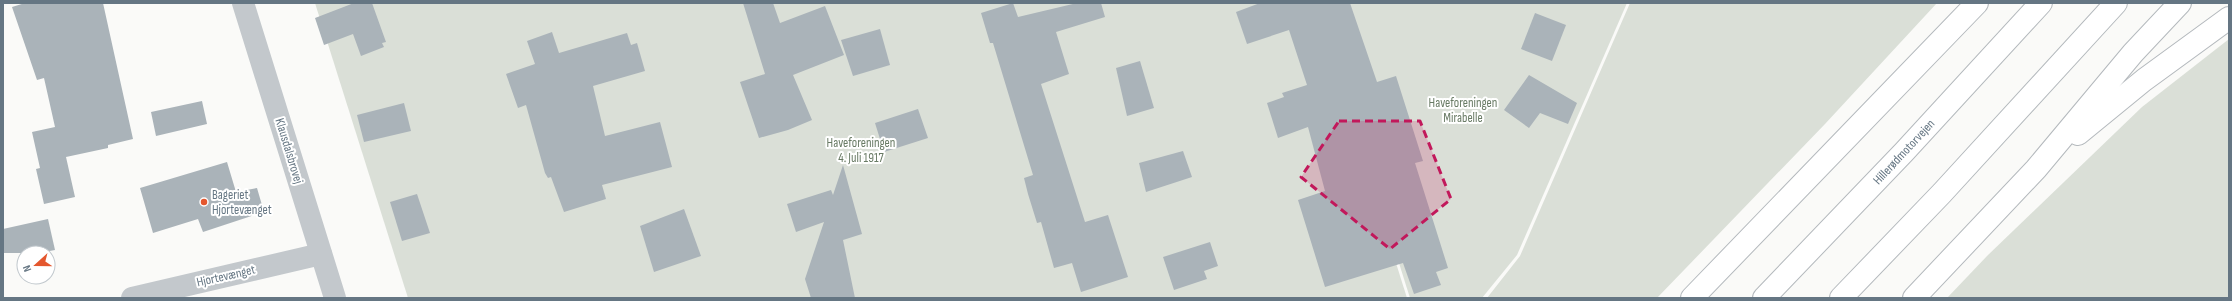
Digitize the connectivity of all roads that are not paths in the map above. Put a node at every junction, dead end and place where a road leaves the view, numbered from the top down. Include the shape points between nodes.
1 (243, 3) edge
2 (2041, 3) edge
3 (2116, 3) edge
4 (2180, 3) edge
5 (1970, 8) edge
6 (2229, 18) edge
7 (2036, 169) junction
8 (321, 254) junction
9 (132, 298) edge
10 (335, 298) edge
11 (1692, 298) edge
12 (1764, 298) edge
13 (1841, 298) edge
14 (1914, 298) edge

1 - 8 street, Klausdalsbrovej
2 - 12 highway, Hillerødmotorvejen via 1904,152
3 - 13 highway via 1942,193
4 - 7 highway via 2133,53
5 - 11 highway
6 - 7 highway via 2144,80
7 - 14 highway
8 - 9 street, Hjortevænget
8 - 10 street, Klausdalsbrovej

